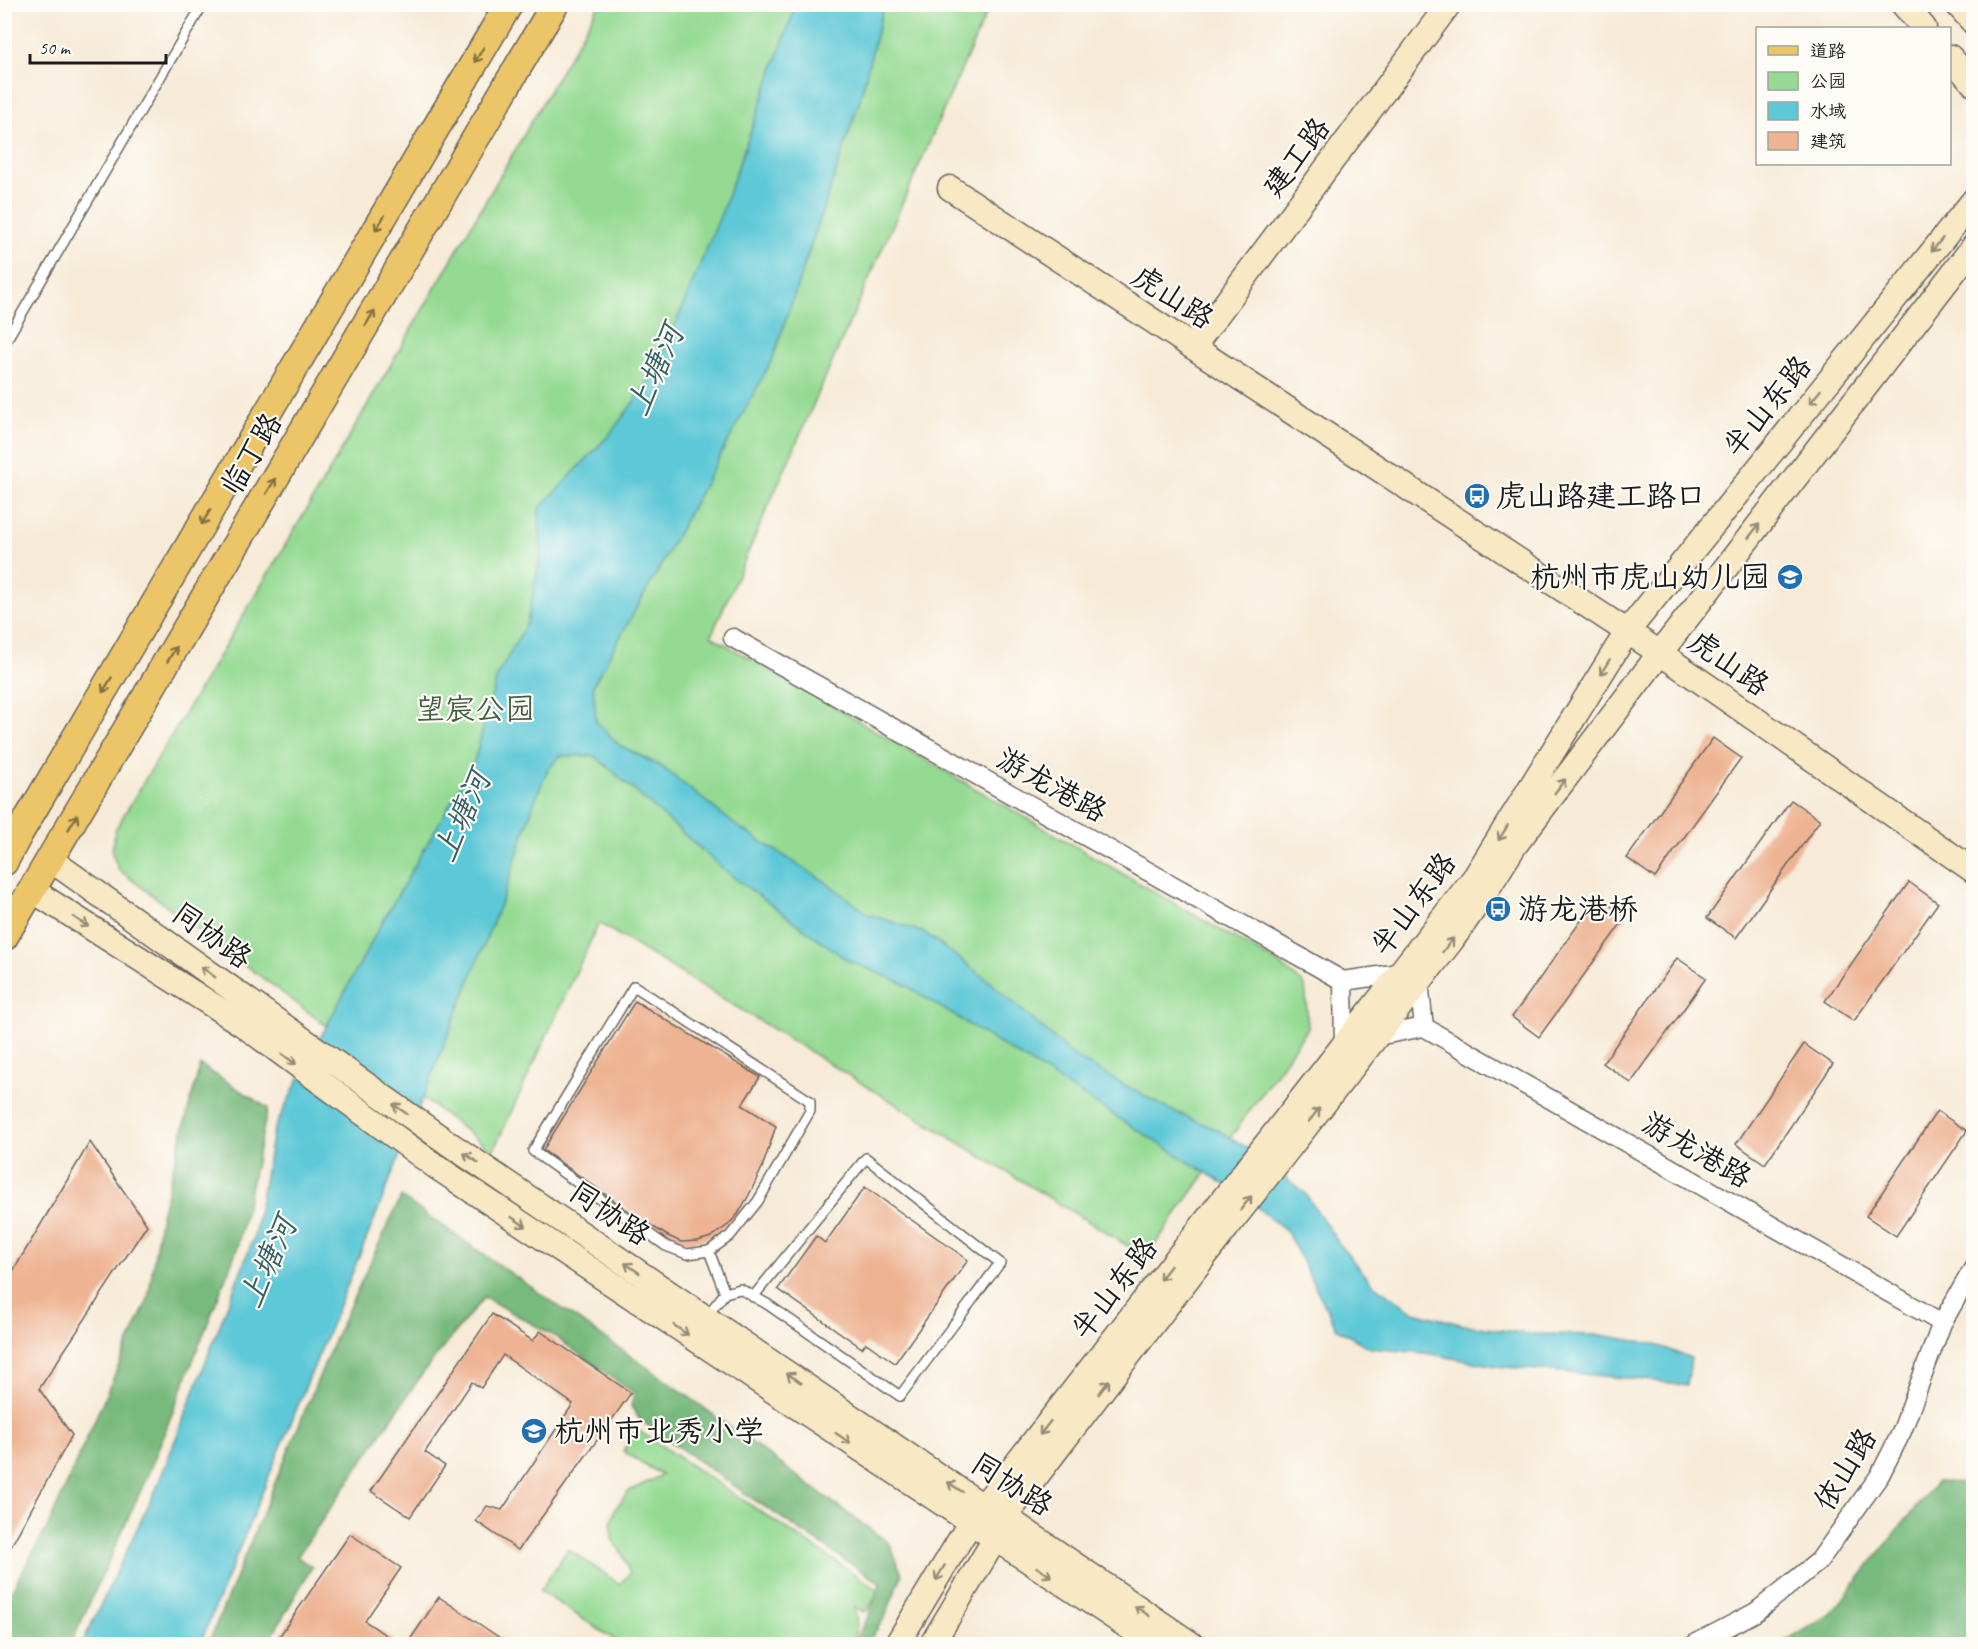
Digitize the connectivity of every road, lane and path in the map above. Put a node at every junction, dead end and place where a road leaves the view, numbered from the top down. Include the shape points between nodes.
1 (203, 4) edge
2 (509, 4) edge
3 (555, 4) edge
4 (1449, 4) edge
5 (1903, 4) edge
6 (1957, 4) edge
7 (1974, 22) edge
8 (1923, 27) edge
9 (1951, 58) edge
10 (1974, 84) edge
11 (950, 188) dead end
12 (1974, 200) edge
13 (1974, 246) edge
14 (4, 344) edge
15 (1192, 347) junction
16 (1627, 632) junction
17 (733, 638) dead end
18 (1660, 653) junction
19 (12, 825) edge
20 (51, 860) junction
21 (4, 862) edge
22 (4, 867) edge
23 (1974, 871) edge
24 (32, 890) junction
25 (4, 937) edge
26 (1409, 978) junction
27 (1342, 981) junction
28 (248, 1015) junction
29 (1424, 1027) junction
30 (1377, 1036) junction
31 (1344, 1045) junction
32 (1269, 1156) junction
33 (709, 1251) junction
34 (1974, 1267) edge
35 (725, 1293) junction
36 (753, 1297) junction
37 (705, 1318) junction
38 (1942, 1323) junction
39 (987, 1515) junction
40 (995, 1539) junction
41 (897, 1644) edge
42 (932, 1644) edge
43 (1154, 1644) edge
44 (1191, 1644) edge
45 (1695, 1644) edge

1 - 14 lane
2 -> 19 main road, 临丁路
20 -> 3 main road, 临丁路
4 - 15 main road, 建工路
5 - 8 main road
6 - 7 main road
9 - 10 main road
11 - 15 main road, 虎山路
12 -> 16 main road, 半山东路
18 -> 13 main road, 半山东路
15 - 16 main road, 虎山路
16 - 18 main road, 虎山路
16 -> 26 main road, 半山东路
17 - 27 street, 游龙港路
18 - 23 main road, 虎山路
26 -> 18 main road, 半山东路 via 1452,940 1515,845
19 - 20 main road, 同协路
19 - 21 main road, 临丁路
20 - 24 main road, 临丁路
28 -> 20 main road, 同协路
22 - 24 main road, 同协路
24 - 25 main road, 临丁路
24 -> 28 main road, 同协路
26 - 27 street
26 - 29 street
26 - 30 main road, 半山东路
26 - 31 main road, 半山东路
27 - 31 street
37 -> 28 main road, 同协路 via 448,1143
28 -> 39 main road, 同协路 via 435,1167
29 - 30 street
29 - 38 street, 游龙港路
32 -> 30 main road, 半山东路
31 - 32 main road, 半山东路
32 - 39 main road, 半山东路
33 - 33 lane via 687,1254 666,1245 532,1151 634,986 810,1101 810,1112 758,1201 730,1236
33 - 35 lane
34 - 38 street, 依山路
35 - 36 lane via 740,1289
35 - 37 lane
36 - 36 lane via 866,1158 1000,1263 900,1396
39 -> 37 main road, 同协路
38 - 45 street, 依山路 via 1902,1431 1880,1475 1819,1561 1756,1612
39 - 40 main road, 半山东路
39 -> 41 main road, 半山东路
44 -> 39 main road, 同协路
40 - 42 main road, 半山东路
40 -> 43 main road, 同协路

